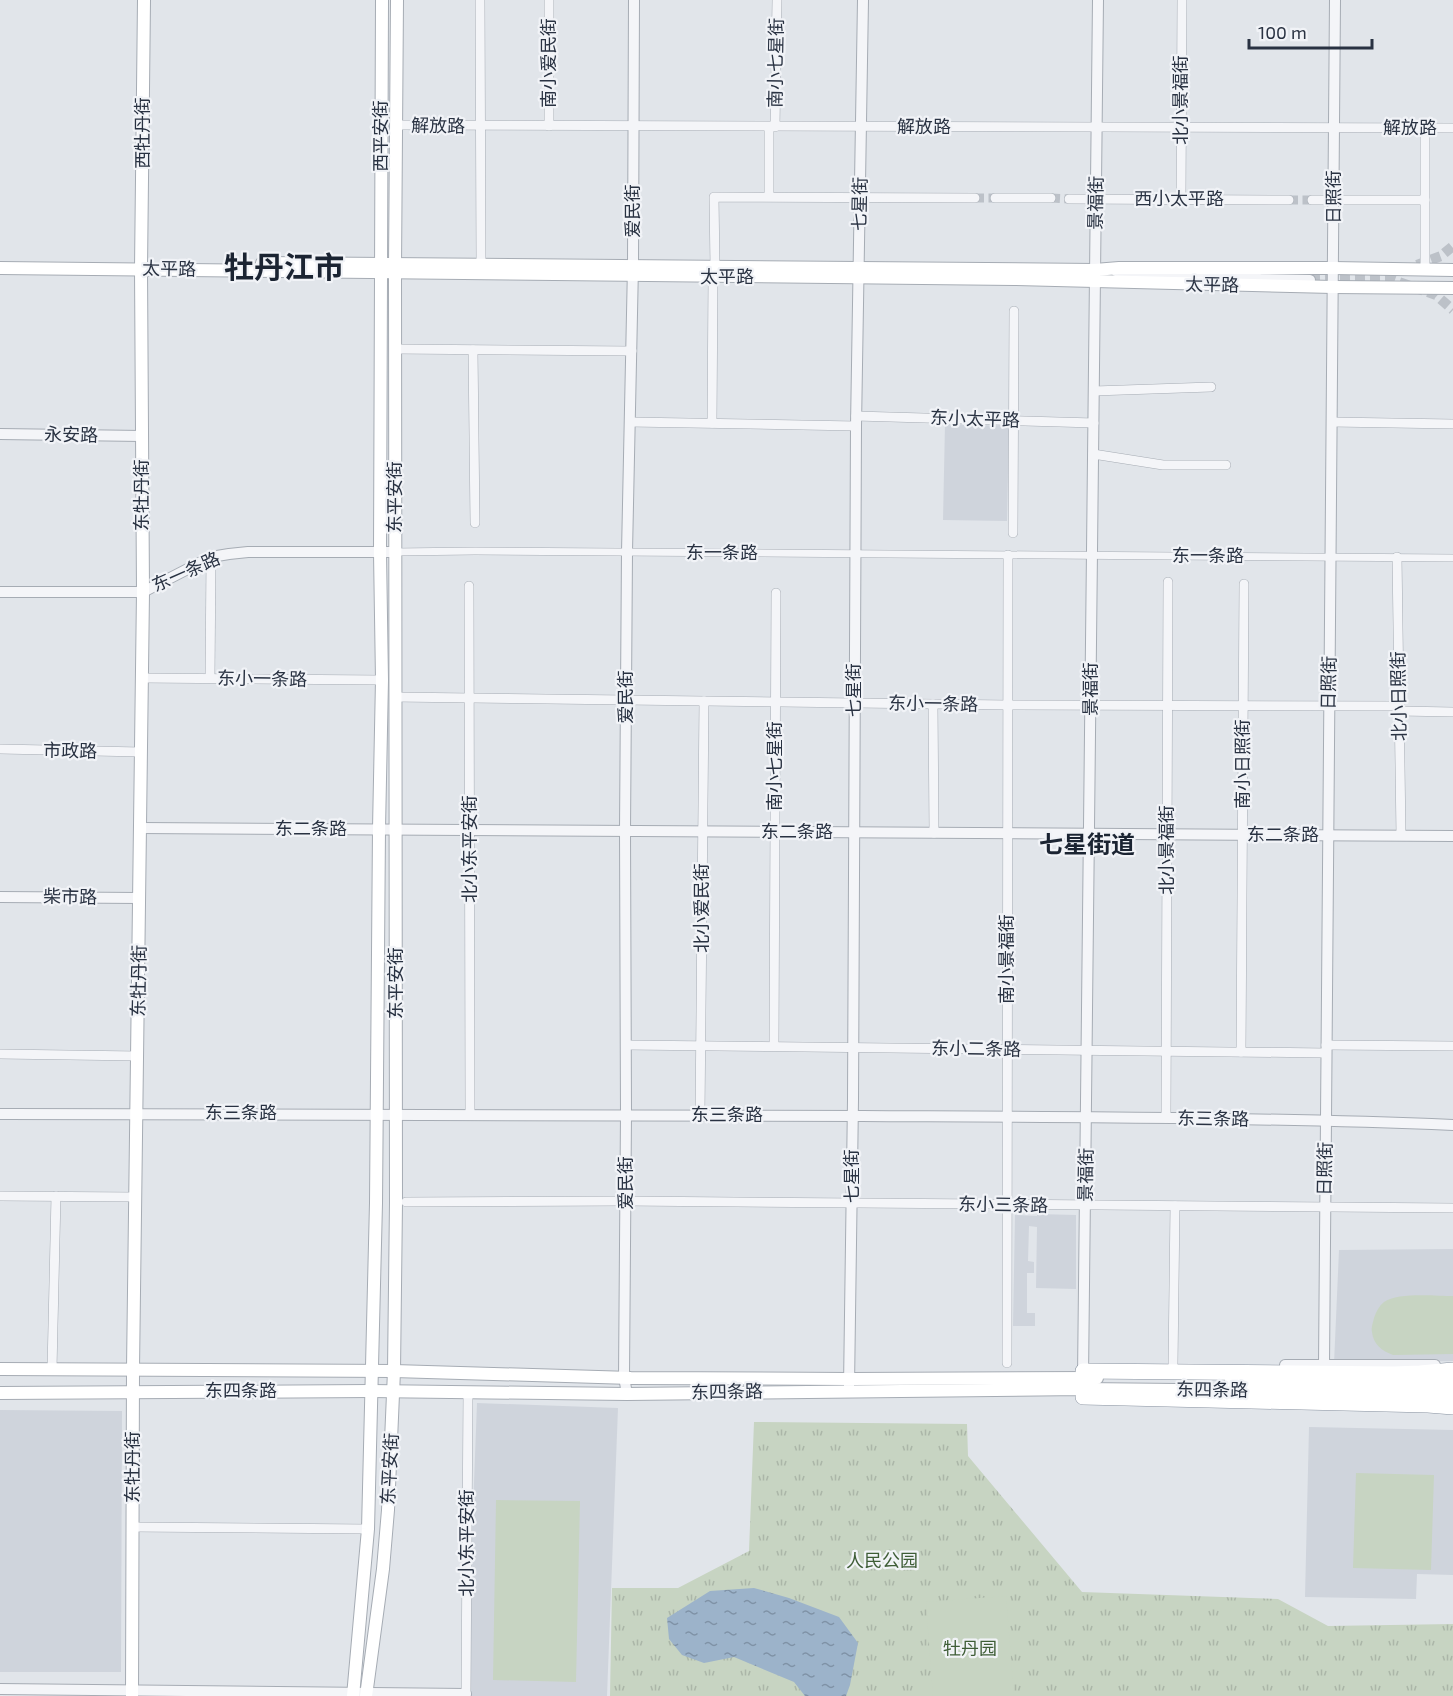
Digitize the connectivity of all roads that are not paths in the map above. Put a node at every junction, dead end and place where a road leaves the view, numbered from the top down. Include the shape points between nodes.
1 (144, 0) edge
2 (382, 0) edge
3 (397, 0) edge
4 (480, 0) edge
5 (549, 0) edge
6 (634, 0) edge
7 (777, 0) edge
8 (863, 0) edge
9 (1098, 0) edge
10 (1182, 0) edge
11 (1335, 0) edge
12 (396, 125) junction
13 (481, 126) junction
14 (549, 126) junction
15 (633, 126) junction
16 (772, 127) junction
17 (861, 127) junction
18 (1097, 127) junction
19 (1181, 128) junction
20 (1334, 128) junction
21 (1425, 128) junction
22 (1453, 128) edge
23 (768, 196) junction
24 (860, 197) junction
25 (975, 198) tunnel mouth
26 (995, 198) tunnel mouth
27 (1051, 198) tunnel mouth
28 (1069, 199) tunnel mouth
29 (1096, 199) junction
30 (1181, 199) junction
31 (1289, 200) tunnel mouth
32 (1312, 200) tunnel mouth
33 (1334, 200) junction
34 (1425, 200) junction
35 (0, 261) edge
36 (481, 264) junction
37 (142, 265) junction
38 (0, 268) edge
39 (381, 268) junction
40 (394, 268) junction
41 (1334, 268) junction
42 (1425, 270) junction
43 (1453, 270) edge
44 (633, 271) junction
45 (714, 272) junction
46 (858, 273) junction
47 (1095, 275) junction
48 (1110, 275) junction
49 (1311, 278) tunnel mouth
50 (1333, 287) junction
51 (1453, 288) edge
52 (1014, 311) dead end
53 (395, 349) junction
54 (473, 350) junction
55 (632, 351) junction
56 (1211, 387) dead end
57 (1094, 391) junction
58 (1013, 420) junction
59 (856, 421) junction
60 (630, 422) junction
61 (1332, 422) junction
62 (712, 423) junction
63 (1094, 423) junction
64 (1453, 424) edge
65 (0, 434) edge
66 (142, 436) junction
67 (1093, 454) junction
68 (1226, 465) dead end
69 (474, 523) dead end
70 (1013, 533) dead end
71 (395, 552) junction
72 (627, 552) junction
73 (380, 553) junction
74 (855, 554) junction
75 (1008, 555) junction
76 (1091, 555) junction
77 (1331, 557) junction
78 (1397, 557) junction
79 (211, 558) junction
80 (1453, 558) edge
81 (1168, 582) dead end
82 (1244, 584) dead end
83 (469, 586) dead end
84 (0, 592) edge
85 (143, 592) junction
86 (776, 593) dead end
87 (142, 678) junction
88 (210, 678) junction
89 (382, 680) junction
90 (395, 696) junction
91 (470, 698) junction
92 (626, 700) junction
93 (704, 701) junction
94 (775, 702) junction
95 (854, 703) junction
96 (933, 704) junction
97 (1008, 705) junction
98 (1091, 706) junction
99 (1168, 706) junction
100 (1243, 706) junction
101 (1329, 706) junction
102 (1400, 709) junction
103 (1453, 712) edge
104 (0, 749) edge
105 (141, 752) junction
106 (140, 828) junction
107 (379, 830) junction
108 (396, 830) junction
109 (470, 830) junction
110 (625, 831) junction
111 (703, 831) junction
112 (775, 832) junction
113 (854, 832) junction
114 (934, 833) junction
115 (1008, 833) junction
116 (1089, 834) junction
117 (1167, 834) junction
118 (1242, 834) junction
119 (1328, 835) junction
120 (1401, 835) junction
121 (1453, 836) edge
122 (0, 897) edge
123 (140, 898) junction
124 (626, 1045) junction
125 (701, 1046) junction
126 (774, 1046) junction
127 (1453, 1046) edge
128 (853, 1047) junction
129 (1007, 1049) junction
130 (1326, 1049) junction
131 (1087, 1050) junction
132 (1167, 1051) junction
133 (1241, 1052) junction
134 (0, 1054) edge
135 (138, 1056) junction
136 (138, 1113) junction
137 (377, 1113) junction
138 (396, 1113) junction
139 (470, 1113) junction
140 (0, 1114) edge
141 (626, 1114) junction
142 (700, 1115) junction
143 (852, 1116) junction
144 (1007, 1117) junction
145 (1086, 1118) junction
146 (1166, 1118) junction
147 (1325, 1120) junction
148 (1453, 1125) edge
149 (0, 1196) edge
150 (56, 1196) junction
151 (136, 1197) junction
152 (626, 1201) junction
153 (405, 1202) dead end
154 (852, 1203) junction
155 (1007, 1205) junction
156 (1085, 1205) junction
157 (1175, 1206) junction
158 (1324, 1208) junction
159 (1453, 1208) edge
160 (1006, 1363) dead end
161 (1453, 1364) edge
162 (1173, 1365) junction
163 (1324, 1366) junction
164 (0, 1369) edge
165 (52, 1369) junction
166 (133, 1369) junction
167 (1453, 1370) edge
168 (394, 1371) junction
169 (373, 1372) junction
170 (624, 1377) junction
171 (1453, 1381) edge
172 (1083, 1384) junction
173 (1146, 1384) junction
174 (849, 1385) junction
175 (1432, 1388) junction
176 (133, 1391) junction
177 (371, 1391) junction
178 (393, 1391) junction
179 (468, 1392) junction
180 (0, 1393) edge
181 (627, 1394) junction
182 (1453, 1395) edge
183 (1453, 1407) edge
184 (1453, 1413) edge
185 (132, 1527) junction
186 (368, 1529) junction
187 (0, 1689) edge
188 (132, 1693) edge
189 (466, 1694) joint
190 (353, 1695) edge
191 (366, 1695) edge

1 - 37 main road, 西牡丹街
2 - 39 main road, 西平安街
3 - 12 main road, 西平安街
4 - 13 street
5 - 14 street, 南小爱民街
6 - 15 street, 爱民街
7 - 16 street, 南小七星街
8 - 17 street, 七星街
9 - 18 street, 景福街
10 - 19 street, 北小景福街
11 - 20 street, 日照街
12 - 13 street, 解放路
12 - 40 main road, 西平安街
13 - 14 street, 解放路
13 - 36 street
14 - 15 street, 解放路
15 - 16 street, 解放路
15 - 44 street, 爱民街
16 - 17 street, 解放路
16 - 23 street, 南小七星街
17 - 18 street, 解放路
17 - 24 street, 七星街
18 - 19 street, 解放路
18 - 29 street, 景福街
19 - 20 street, 解放路
19 - 30 street, 北小景福街
20 - 21 street, 解放路
20 - 33 street, 日照街
21 - 22 street, 解放路
21 - 34 street
23 - 24 street
23 - 45 street via 714,197
24 - 25 street
24 - 46 street, 七星街
26 - 27 street
28 - 29 street, 西小太平路
29 - 30 street, 西小太平路
29 - 47 street, 景福街
30 - 31 street, 西小太平路
32 - 33 street
33 - 34 street
33 - 41 street, 日照街
34 - 42 street
35 - 37 main road, 太平路
36 - 40 main road, 太平路
36 - 44 main road, 太平路
37 - 38 main road, 太平路
37 - 39 main road, 太平路
37 - 66 main road, 东牡丹街
39 - 40 main road, 太平路
39 - 73 main road, 东平安街
40 - 44 main road, 太平路
40 - 53 main road, 东平安街
41 - 42 main road, 太平路
41 - 48 main road, 太平路
41 - 50 street, 日照街
42 - 43 main road, 太平路
44 - 45 main road, 太平路
44 - 55 street, 爱民街
45 - 46 main road, 太平路
45 - 62 street
46 - 47 main road, 太平路
46 - 59 street, 七星街
47 - 48 main road, 太平路
47 - 57 street, 景福街
48 - 49 street
48 - 50 main road, 太平路
50 - 51 main road, 太平路
50 - 61 street, 日照街
52 - 58 street
53 - 54 street
53 - 71 main road, 东平安街
54 - 55 street
54 - 69 street
55 - 60 street, 爱民街
56 - 57 street
57 - 63 street, 景福街
58 - 59 street, 东小太平路
58 - 63 street, 东小太平路
58 - 70 street
59 - 62 street, 东小太平路
59 - 74 street, 七星街
60 - 62 street, 东小太平路
60 - 72 street, 爱民街
61 - 64 street
61 - 77 street, 日照街
63 - 67 street, 景福街
65 - 66 street, 永安路
66 - 85 main road, 东牡丹街
67 - 68 street via 1163,465
67 - 76 street, 景福街
71 - 72 street, 东一条路
71 - 73 street, 东一条路
71 - 90 main road, 东平安街
72 - 74 street, 东一条路
72 - 92 street, 爱民街
73 - 79 street, 东一条路 via 248,552
73 - 89 main road, 东平安街
74 - 75 street, 东一条路
74 - 95 street, 七星街
75 - 76 street, 东一条路
75 - 97 street, 南小景福街
76 - 77 street, 东一条路
76 - 98 street, 景福街
77 - 78 street, 东一条路
77 - 101 street, 日照街
78 - 80 street, 东一条路
78 - 102 street, 北小日照街
79 - 85 street, 东一条路
79 - 88 street
81 - 99 street, 北小景福街
82 - 100 street, 南小日照街
83 - 91 street, 北小东平安街
84 - 85 street, 东一条路
85 - 87 main road, 东牡丹街
86 - 94 street, 南小七星街
87 - 88 street, 东小一条路
87 - 105 main road, 东牡丹街
88 - 89 street, 东小一条路
89 - 107 main road, 东平安街
90 - 91 street, 东小一条路
90 - 108 main road, 东平安街
91 - 92 street, 东小一条路
91 - 109 street, 北小东平安街
92 - 93 street, 东小一条路
92 - 110 street, 爱民街
93 - 94 street, 东小一条路
93 - 111 street, 北小爱民街
94 - 95 street, 东小一条路
94 - 112 street, 南小七星街
95 - 96 street, 东小一条路
95 - 113 street, 七星街
96 - 97 street, 东小一条路
96 - 114 street
97 - 98 street, 东小一条路
97 - 115 street, 南小景福街
98 - 99 street, 东小一条路
98 - 116 street, 景福街
99 - 100 street, 东小一条路
99 - 117 street, 北小景福街
100 - 101 street, 东小一条路
100 - 118 street, 南小日照街
101 - 102 street, 东小一条路
101 - 119 street, 日照街
102 - 103 street, 东小一条路
102 - 120 street, 北小日照街
104 - 105 street, 市政路
105 - 106 main road, 东牡丹街
106 - 107 street, 东二条路
106 - 123 main road, 东牡丹街
107 - 108 street, 东二条路
107 - 137 main road, 东平安街
108 - 109 street, 东二条路
108 - 138 main road, 东平安街
109 - 110 street, 东二条路
109 - 139 street, 北小东平安街
110 - 111 street, 东二条路
110 - 124 street, 爱民街
111 - 112 street, 东二条路
111 - 125 street, 北小爱民街
112 - 113 street, 东二条路
112 - 126 street, 南小七星街
113 - 114 street, 东二条路
113 - 128 street, 七星街
114 - 115 street, 东二条路
115 - 116 street, 东二条路
115 - 129 street, 南小景福街
116 - 117 street, 东二条路
116 - 131 street, 景福街
117 - 118 street, 东二条路
117 - 132 street, 北小景福街
118 - 119 street, 东二条路
118 - 133 street, 南小日照街
119 - 120 street, 东二条路
119 - 130 street, 日照街
120 - 121 street, 东二条路
122 - 123 street, 柴市路
123 - 135 main road, 东牡丹街
124 - 125 street, 东小二条路
124 - 141 street, 爱民街
125 - 126 street, 东小二条路
125 - 142 street, 北小爱民街
126 - 128 street, 东小二条路
127 - 130 street, 东小二条路
128 - 129 street, 东小二条路
128 - 143 street, 七星街
129 - 131 street, 东小二条路
129 - 144 street, 南小景福街
130 - 133 street, 东小二条路
130 - 147 street, 日照街
131 - 132 street, 东小二条路
131 - 145 street, 景福街
132 - 133 street, 东小二条路
132 - 146 street, 北小景福街
134 - 135 street
135 - 136 main road, 东牡丹街
136 - 137 street, 东三条路
136 - 140 street, 东三条路
136 - 151 main road, 东牡丹街
137 - 138 street, 东三条路
137 - 169 main road, 东平安街
138 - 139 street, 东三条路
138 - 168 main road, 东平安街
139 - 141 street, 东三条路
141 - 142 street, 东三条路
141 - 152 street, 爱民街
142 - 143 street, 东三条路
143 - 144 street, 东三条路
143 - 154 street, 七星街
144 - 145 street, 东三条路
144 - 155 street, 南小景福街
145 - 146 street, 东三条路
145 - 156 street, 景福街
146 - 147 street, 东三条路
147 - 148 street, 东三条路
147 - 158 street, 日照街
149 - 150 street
150 - 151 street
150 - 165 street
151 - 166 main road, 东牡丹街
152 - 153 street, 东小三条路
152 - 154 street, 东小三条路
152 - 170 street, 爱民街
154 - 155 street, 东小三条路
154 - 174 street, 七星街
155 - 156 street, 东小三条路
155 - 160 street, 南小景福街
156 - 157 street, 东小三条路
156 - 172 street, 景福街
157 - 158 street, 东小三条路
157 - 162 street
158 - 159 street, 东小三条路
158 - 163 street, 日照街
161 - 163 street
162 - 163 street
162 - 172 street
164 - 165 main road
165 - 166 main road
166 - 169 main road
166 - 176 main road, 东牡丹街
167 - 173 highway
168 - 169 main road
168 - 170 main road
168 - 178 main road, 东平安街
169 - 177 main road, 东平安街
170 - 174 main road
170 - 181 street, 爱民街
171 - 175 highway
172 - 173 highway
172 - 173 highway
172 - 174 main road
172 - 184 street
173 - 175 main road, 东四条路
173 - 183 highway
174 - 181 main road, 东四条路
175 - 182 highway
176 - 177 main road, 东四条路
176 - 180 main road, 东四条路
176 - 185 main road, 东牡丹街
177 - 178 main road, 东四条路
177 - 186 main road, 东平安街
178 - 179 main road, 东四条路
178 - 191 main road, 东平安街 via 388,1510
179 - 181 main road, 东四条路
179 - 189 street, 北小东平安街
185 - 186 street
185 - 188 main road, 东牡丹街
186 - 190 main road, 东平安街
187 - 188 street
188 - 190 street
189 - 191 street
190 - 191 street

